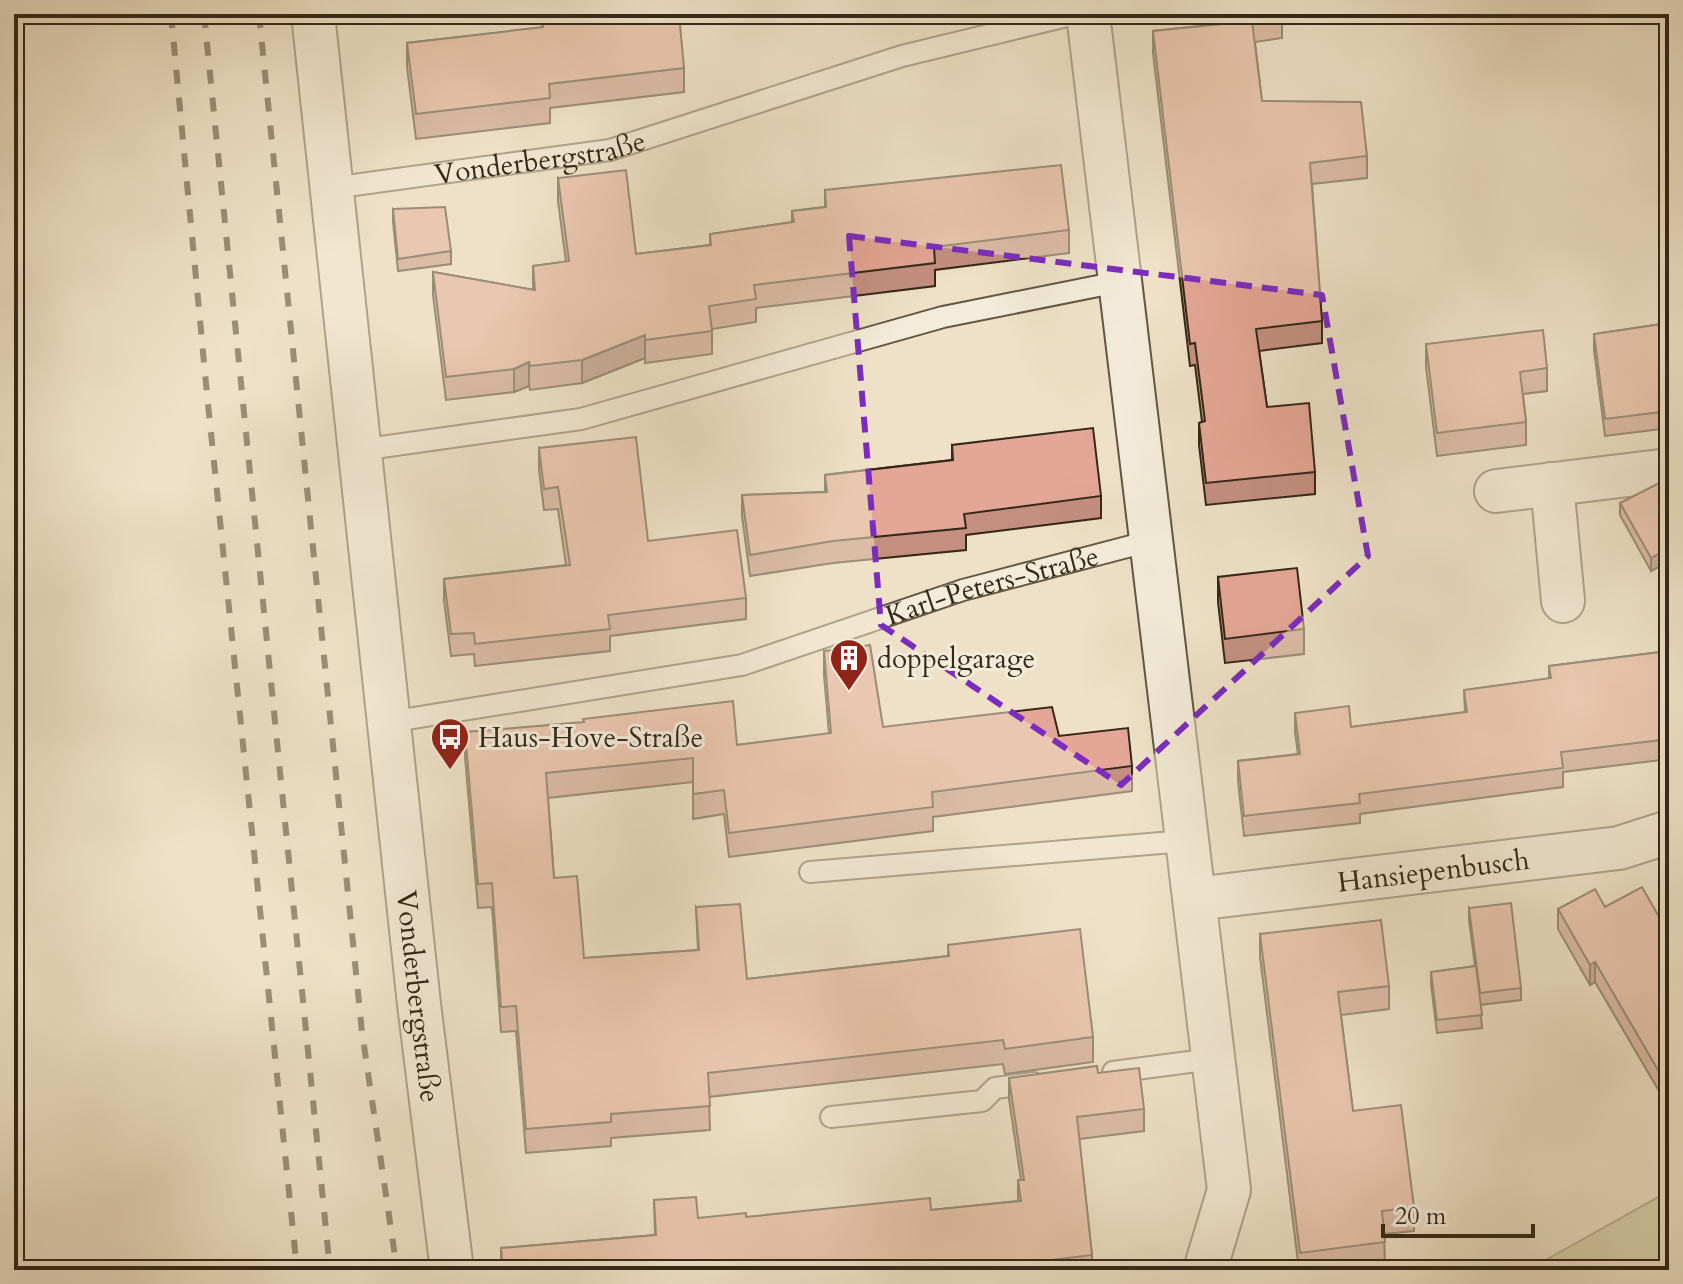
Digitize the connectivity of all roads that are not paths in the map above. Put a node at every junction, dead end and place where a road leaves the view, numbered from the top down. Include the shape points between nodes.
1 (313, 14) edge
2 (1075, 14) edge
3 (1088, 14) edge
4 (332, 188) junction
5 (1123, 281) junction
6 (360, 450) junction
7 (1669, 470) edge
8 (1552, 484) junction
9 (1496, 491) dead end
10 (1150, 541) junction
11 (1563, 601) dead end
12 (389, 722) junction
13 (1669, 832) edge
14 (1185, 841) junction
15 (810, 872) dead end
16 (1195, 899) junction
17 (1212, 1059) junction
18 (1088, 1075) edge
19 (1057, 1080) edge
20 (831, 1117) dead end
21 (452, 1270) edge
22 (1205, 1270) edge

1 - 4 street, Vonderbergstraße
2 - 4 lane, Vonderbergstraße via 902,56 610,150
3 - 5 street
4 - 6 street, Vonderbergstraße
5 - 6 lane via 943,317 581,419
5 - 10 street
6 - 12 street, Vonderbergstraße
7 - 8 street
8 - 9 street
8 - 11 street
10 - 12 lane, Karl-Peters-Straße via 963,590 742,665
10 - 14 street
12 - 21 street, Vonderbergstraße
13 - 16 street, Hansiepenbusch via 1619,848
14 - 15 lane
14 - 16 street
16 - 17 street
17 - 18 lane
17 - 22 street via 1229,1190
19 - 20 lane via 995,1088 982,1101

